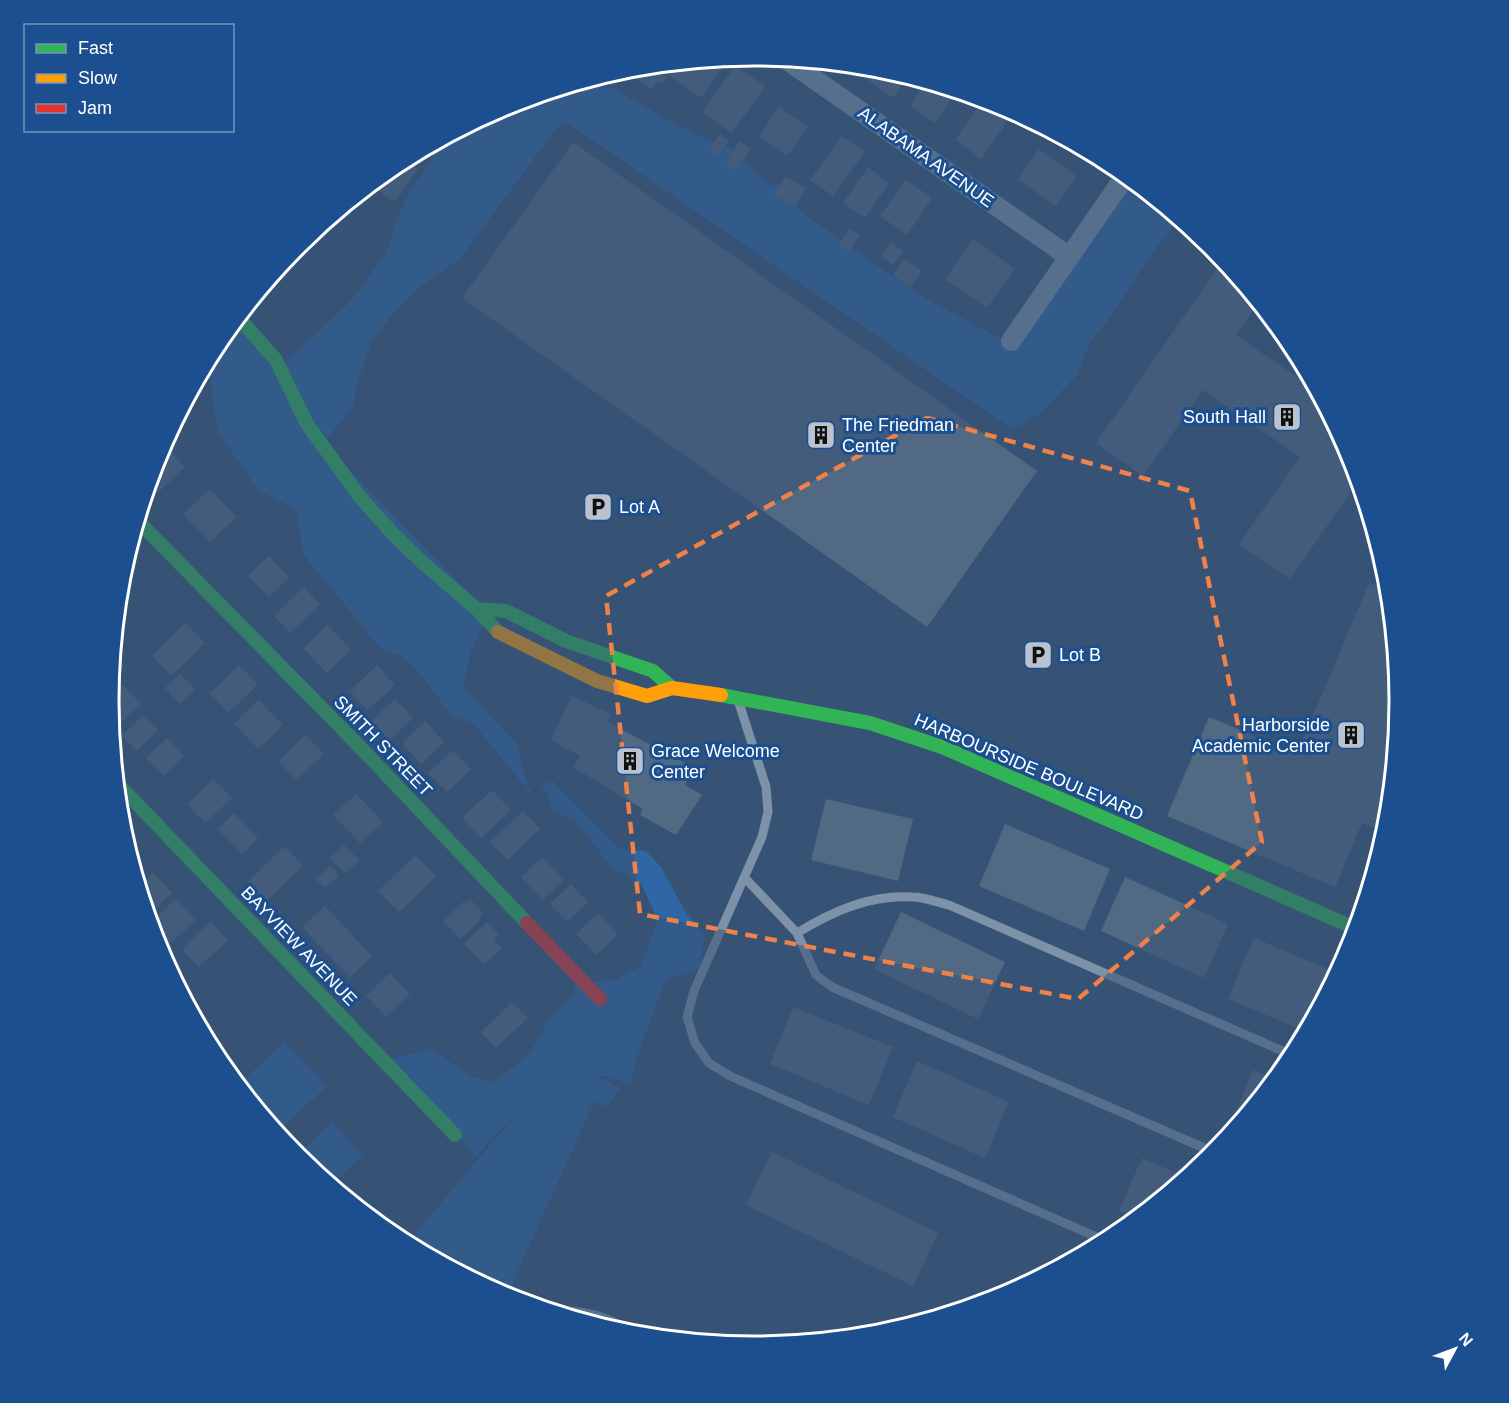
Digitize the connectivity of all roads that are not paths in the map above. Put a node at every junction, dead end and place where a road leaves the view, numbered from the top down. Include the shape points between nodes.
1 (797, 67) edge
2 (1121, 182) edge
3 (1068, 256) junction
4 (244, 324) edge
5 (1011, 341) dead end
6 (144, 527) edge
7 (477, 609) junction
8 (672, 688) junction
9 (738, 698) junction
10 (125, 792) edge
11 (745, 878) junction
12 (1349, 925) edge
13 (797, 933) junction
14 (600, 999) dead end
15 (1285, 1052) edge
16 (455, 1135) dead end
17 (1206, 1149) edge
18 (1097, 1237) edge
19 (577, 1311) edge
20 (609, 1320) edge

1 - 3 street, ALABAMA AVENUE
2 - 3 street
3 - 5 street
4 - 7 street, HARBOURSIDE BOULEVARD via 276,360 307,424 360,497 400,542
6 - 14 street, SMITH STREET
7 - 8 street, HARBOURSIDE BOULEVARD via 506,611 566,641 653,671
7 - 8 street, HARBOURSIDE BOULEVARD via 496,631 597,681 647,696
8 - 9 street, HARBOURSIDE BOULEVARD
9 - 11 lane via 766,787 768,812
9 - 12 street, HARBOURSIDE BOULEVARD via 870,723 942,747
10 - 16 street, BAYVIEW AVENUE
11 - 13 lane
11 - 18 lane via 694,991 687,1017 695,1043 709,1063 730,1076
13 - 15 lane via 852,904 880,897 914,897 949,905
13 - 17 lane via 816,975 832,987
19 - 20 lane

